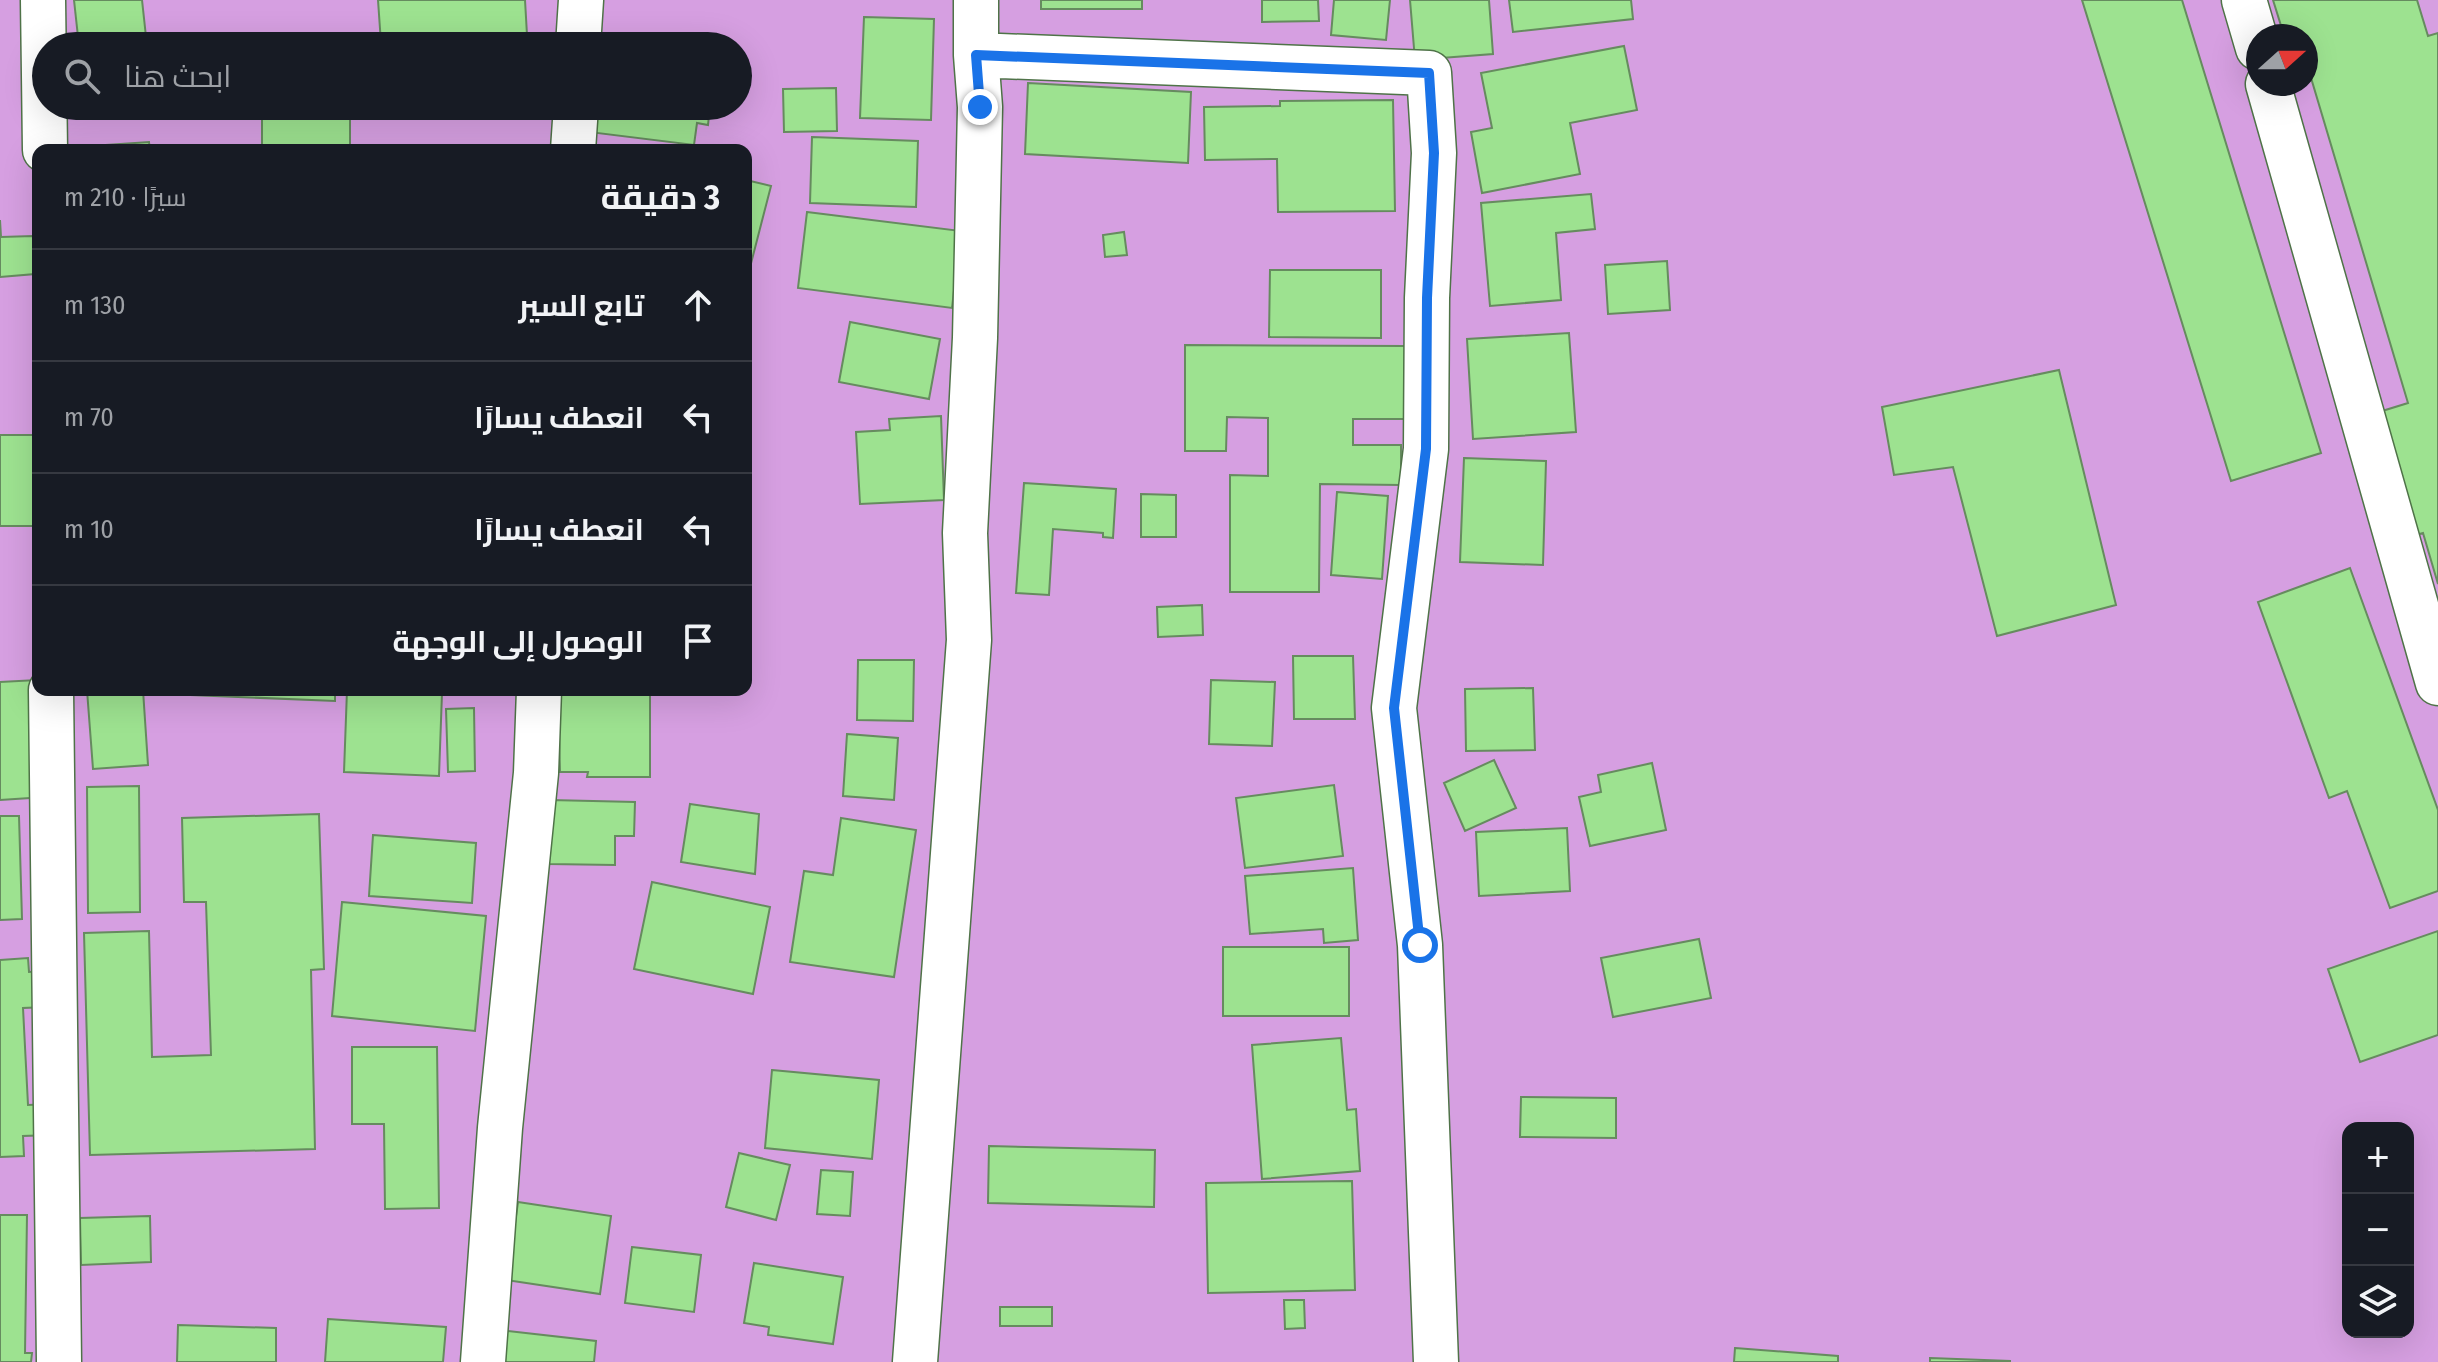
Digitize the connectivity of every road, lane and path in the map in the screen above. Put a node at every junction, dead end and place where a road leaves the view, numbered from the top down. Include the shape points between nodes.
1 (43, 0) edge
2 (581, 0) edge
3 (976, 0) edge
4 (2244, 0) edge
5 (2251, 24) edge
6 (43, 32) edge
7 (579, 32) edge
8 (976, 55) junction
9 (2271, 96) edge
10 (45, 120) edge
11 (575, 120) edge
12 (45, 144) edge
13 (573, 144) edge
14 (2438, 683) edge
15 (51, 696) edge
16 (539, 696) edge
17 (59, 1362) edge
18 (483, 1362) edge
19 (915, 1362) edge
20 (1436, 1362) edge

1 - 6 street
2 - 7 street
3 - 8 street
4 - 5 street
8 - 19 street via 980,138 965,533 969,640
8 - 20 street via 1429,73 1434,153 1426,449 1394,708 1420,945
9 - 14 street
10 - 12 street
11 - 13 street
15 - 17 street
16 - 18 street

